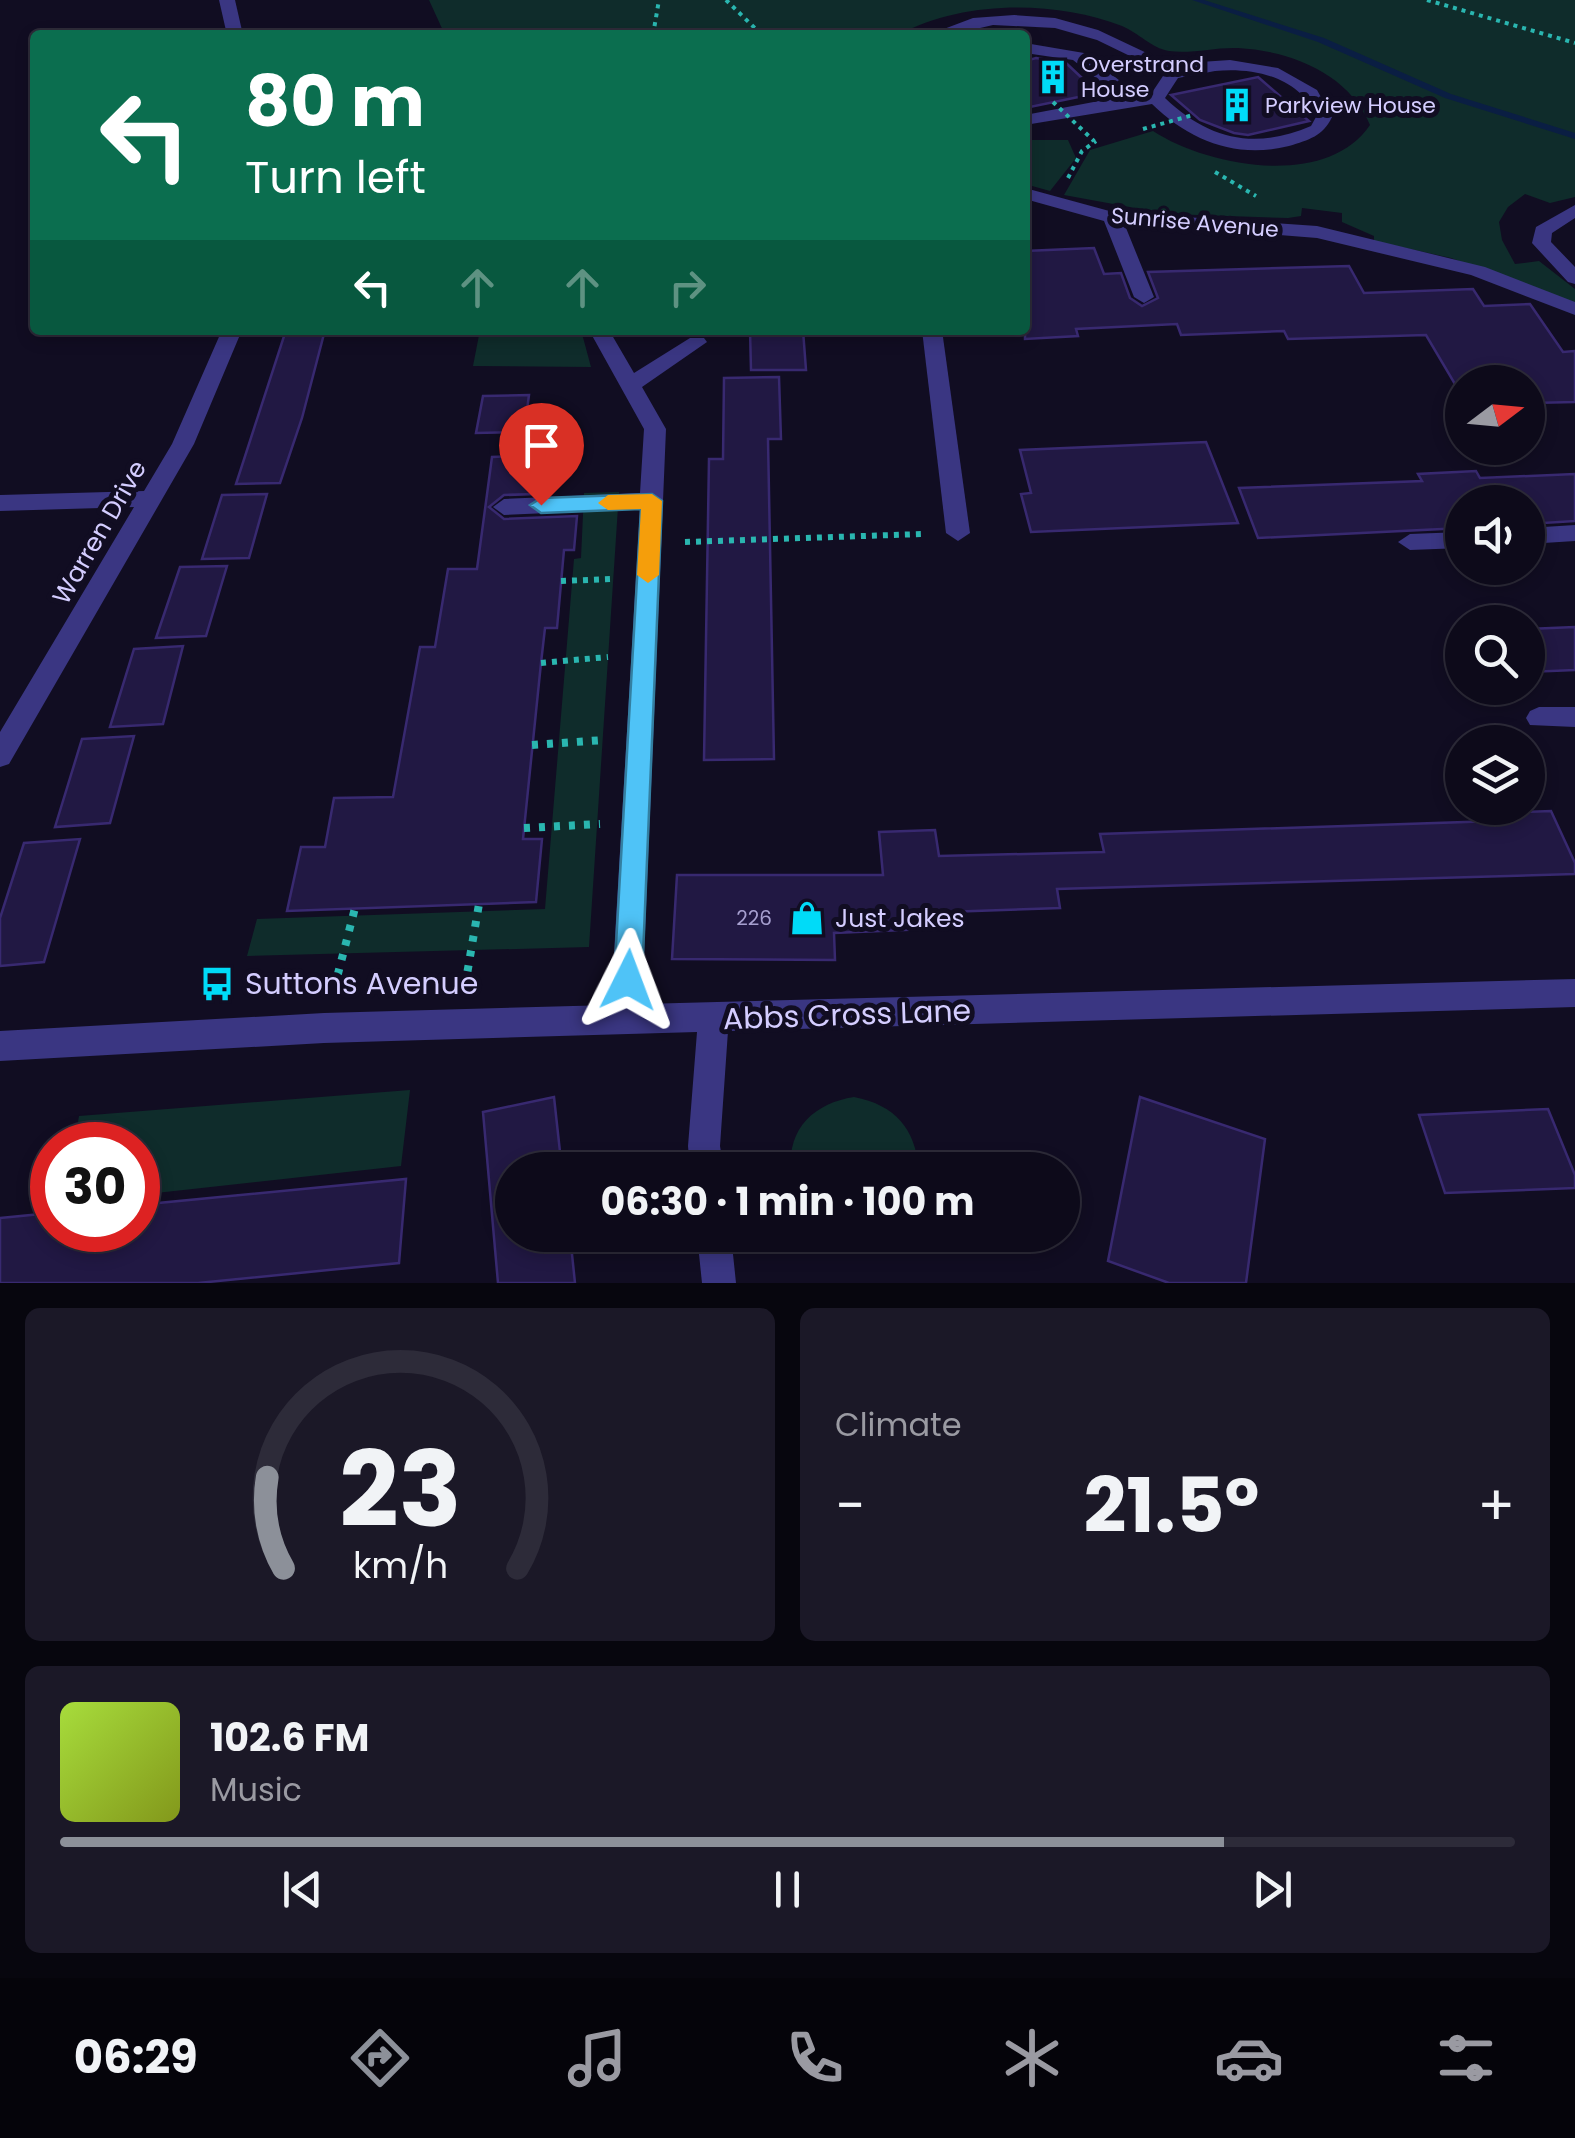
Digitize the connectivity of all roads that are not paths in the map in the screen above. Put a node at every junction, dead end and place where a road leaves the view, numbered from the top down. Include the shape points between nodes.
1 (226, 0) edge
2 (234, 30) edge
3 (953, 30) edge
4 (1030, 49) edge
5 (1188, 70) junction
6 (1131, 97) junction
7 (1156, 99) junction
8 (1030, 119) edge
9 (1030, 195) edge
10 (1575, 210) edge
11 (1112, 216) junction
12 (1575, 278) edge
13 (1144, 297) dead end
14 (1575, 308) edge
15 (230, 335) edge
16 (603, 335) edge
17 (933, 335) edge
18 (696, 342) dead end
19 (631, 385) junction
20 (151, 499) junction
21 (652, 501) junction
22 (0, 502) edge
23 (504, 507) dead end
24 (958, 533) road end
25 (1575, 534) edge
26 (1545, 535) edge
27 (1445, 541) edge
28 (1410, 542) dead end
29 (1575, 717) edge
30 (1539, 718) dead end
31 (0, 756) edge
32 (1575, 992) edge
33 (713, 1019) junction
34 (626, 1020) junction
35 (0, 1046) edge
36 (705, 1152) edge
37 (715, 1252) edge
38 (718, 1283) edge

1 - 2 street
3 - 5 street via 979,22 1052,23 1093,32 1152,64
4 - 6 street via 1078,56
5 - 7 street via 1172,75
5 - 7 street via 1228,65 1277,73 1312,94 1324,117 1318,130 1302,138 1235,146 1190,131
6 - 7 street
6 - 8 street via 1079,114
9 - 11 street, Sunrise Avenue
10 - 12 street via 1543,231 1541,243
11 - 13 street
11 - 14 street, Sunrise Avenue via 1318,232 1478,271
15 - 20 street, Warren Drive via 200,410
16 - 19 street
17 - 24 street
18 - 19 street
19 - 21 street via 655,428
20 - 22 street
20 - 31 street, Warren Drive
21 - 23 street
21 - 34 street
25 - 26 street
27 - 28 street
29 - 30 street
32 - 33 street, Abbs Cross Lane
33 - 34 street, Abbs Cross Lane
33 - 36 street
34 - 35 street, Abbs Cross Lane
37 - 38 street

